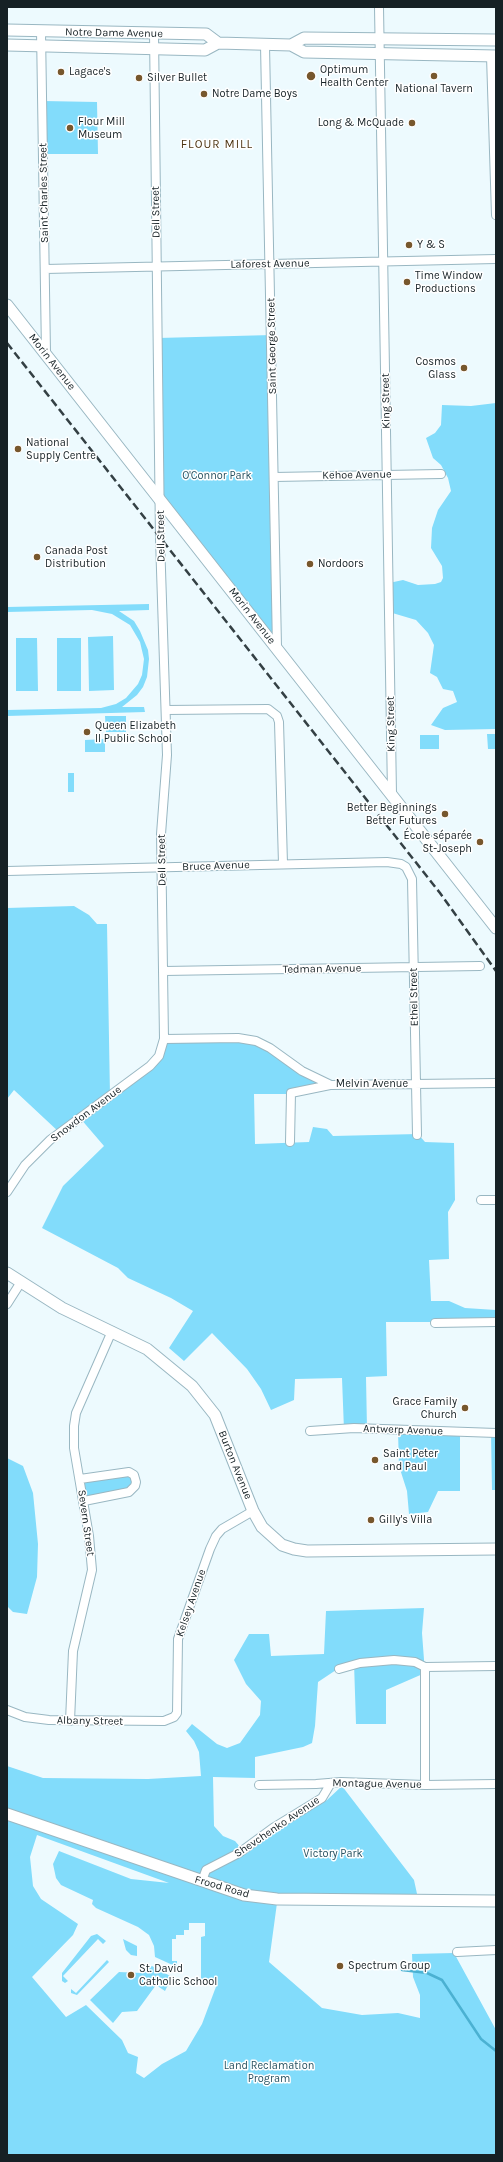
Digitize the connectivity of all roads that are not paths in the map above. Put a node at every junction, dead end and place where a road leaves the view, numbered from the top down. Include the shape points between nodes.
1 (379, 7) edge
2 (7, 30) edge
3 (41, 31) junction
4 (154, 33) junction
5 (379, 40) junction
6 (496, 40) edge
7 (218, 43) junction
8 (265, 44) junction
9 (7, 45) edge
10 (291, 45) junction
11 (41, 46) junction
12 (154, 49) junction
13 (379, 54) junction
14 (494, 56) edge
15 (496, 214) edge
16 (496, 259) edge
17 (383, 261) junction
18 (270, 264) junction
19 (156, 266) junction
20 (45, 268) junction
21 (7, 305) edge
22 (46, 354) junction
23 (441, 474) dead end
24 (387, 475) junction
25 (274, 477) junction
26 (160, 497) junction
27 (277, 647) junction
28 (166, 710) junction
29 (392, 794) junction
30 (283, 864) junction
31 (401, 864) joint
32 (162, 868) junction
33 (7, 871) edge
34 (496, 928) edge
35 (480, 966) dead end
36 (414, 967) junction
37 (164, 971) junction
38 (164, 1039) junction
39 (496, 1083) edge
40 (415, 1084) junction
41 (331, 1085) junction
42 (417, 1135) dead end
43 (290, 1142) dead end
44 (7, 1192) edge
45 (481, 1200) dead end
46 (496, 1200) edge
47 (7, 1273) edge
48 (21, 1282) junction
49 (7, 1304) edge
50 (496, 1322) edge
51 (435, 1323) dead end
52 (112, 1331) junction
53 (310, 1431) dead end
54 (496, 1433) edge
55 (80, 1479) junction
56 (84, 1501) junction
57 (253, 1511) junction
58 (496, 1549) edge
59 (496, 1666) edge
60 (425, 1667) junction
61 (339, 1669) dead end
62 (7, 1710) edge
63 (174, 1717) joint
64 (70, 1721) junction
65 (331, 1783) junction
66 (496, 1784) edge
67 (259, 1785) dead end
68 (425, 1785) junction
69 (7, 1814) edge
70 (202, 1881) junction
71 (496, 1901) edge
72 (496, 1950) edge
73 (457, 1952) dead end

1 - 5 street, King Street
2 - 3 street, Notre Dame Avenue
3 - 4 street, Notre Dame Avenue
3 - 11 street, Saint Charles Street
4 - 7 street, Notre Dame Avenue via 206,34
4 - 12 street, Dell Street
5 - 6 street, Notre Dame Avenue
5 - 10 street, Notre Dame Avenue via 304,38
5 - 13 street, King Street
7 - 8 street, Notre Dame Avenue
7 - 12 street, Notre Dame Avenue via 205,50
8 - 10 street, Notre Dame Avenue
8 - 18 street, Saint George Street
9 - 11 street, Notre Dame Avenue
10 - 13 street, Notre Dame Avenue via 304,52
11 - 12 street, Notre Dame Avenue
11 - 20 street, Saint Charles Street
12 - 19 street, Dell Street
13 - 14 street, Notre Dame Avenue
13 - 17 street, King Street
14 - 15 street
16 - 17 street, Laforest Avenue
17 - 18 street, Laforest Avenue
17 - 24 street, King Street
18 - 19 street, Laforest Avenue
18 - 25 street, Saint George Street
19 - 20 street, Laforest Avenue
19 - 26 street, Dell Street
20 - 22 street, Saint Charles Street
21 - 22 street, Morin Avenue
22 - 26 street, Morin Avenue
23 - 24 street, Kehoe Avenue
24 - 25 street, Kehoe Avenue
24 - 29 street, King Street
25 - 27 street, Saint George Street
26 - 27 street, Morin Avenue
26 - 28 street, Dell Street
27 - 29 street, Morin Avenue
28 - 30 street via 257,709 272,710 277,716
28 - 32 street, Dell Street via 168,755 162,818
29 - 34 street, Morin Avenue
30 - 31 street, Bruce Avenue
30 - 32 street, Bruce Avenue
31 - 36 street, Ethel Street via 406,867 412,879
32 - 33 street, Bruce Avenue
32 - 37 street, Dell Street
35 - 36 street, Tedman Avenue
36 - 37 street, Tedman Avenue
36 - 40 street, Ethel Street
37 - 38 street, Dell Street
38 - 41 street, Melvin Avenue via 238,1038 256,1041 302,1071
38 - 44 street, Snowdon Avenue via 159,1056 150,1066 50,1140 25,1165
39 - 40 street, Melvin Avenue
40 - 41 street, Melvin Avenue
40 - 42 street, Ethel Street
41 - 43 street via 291,1093
45 - 46 street
47 - 48 street, Burton Avenue
48 - 49 street
48 - 52 street, Burton Avenue via 62,1308
50 - 51 street
52 - 55 street, Severn Street via 76,1414 73,1438
52 - 57 street, Burton Avenue via 156,1355 205,1400 215,1414
53 - 54 street, Antwerp Avenue via 354,1428
55 - 56 street, Severn Street
55 - 56 street via 129,1472 134,1475 136,1482 129,1492
56 - 64 street, Severn Street via 92,1570 73,1651
57 - 58 street, Burton Avenue via 271,1537 294,1549
57 - 63 street, Kelsey Avenue via 222,1529 210,1549 178,1639 177,1713
59 - 60 street
60 - 61 street via 415,1662 394,1660 360,1663
60 - 68 street
62 - 64 street, Albany Street via 36,1719
63 - 64 street, Albany Street via 164,1721
65 - 67 street, Montague Avenue
65 - 68 street, Montague Avenue
65 - 70 street, Shevchenko Avenue via 322,1798 272,1828 239,1853 206,1870
66 - 68 street, Montague Avenue
69 - 70 street, Frood Road
70 - 71 street, Frood Road via 244,1894 277,1899
72 - 73 street

